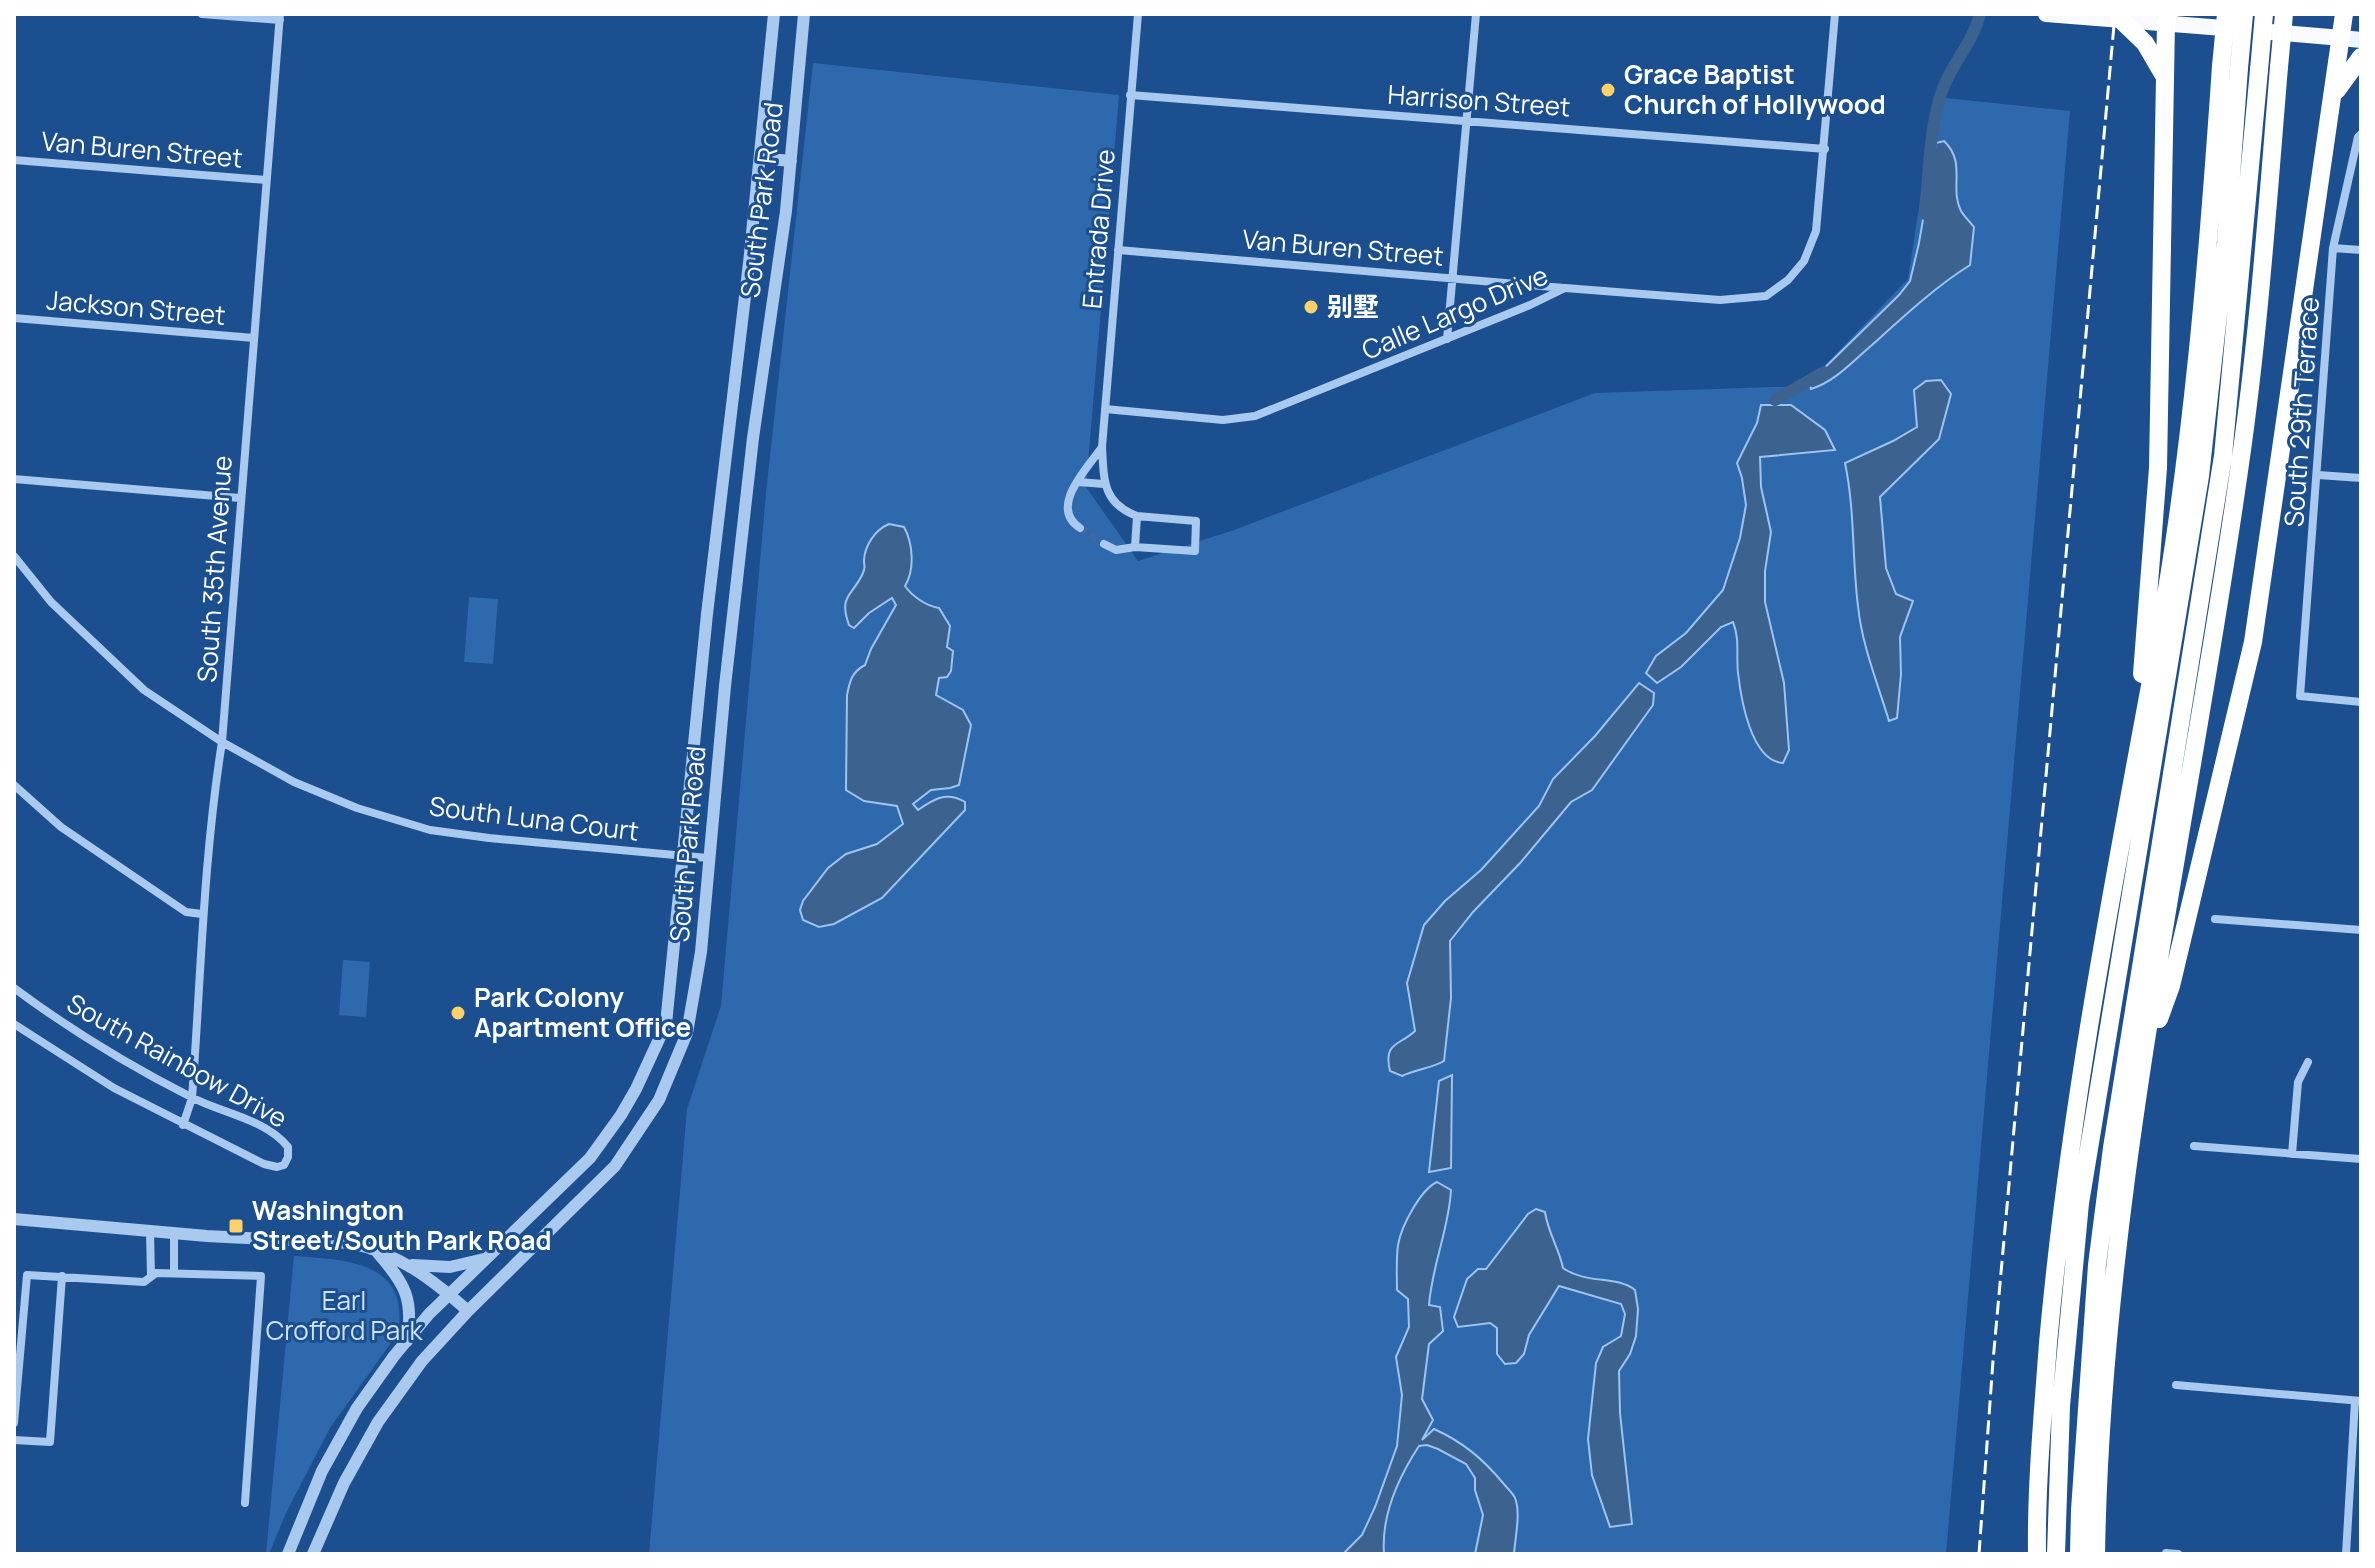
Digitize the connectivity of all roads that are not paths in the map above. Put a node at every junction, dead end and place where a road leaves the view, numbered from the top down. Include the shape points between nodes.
1 (202, 14) edge
2 (774, 14) edge
3 (804, 14) edge
4 (1138, 14) edge
5 (1476, 14) edge
6 (1835, 14) edge
7 (2046, 14) edge
8 (2226, 14) edge
9 (2244, 14) edge
10 (2264, 14) edge
11 (2284, 14) edge
12 (2344, 14) edge
13 (280, 17) edge
14 (2167, 18) edge
15 (2120, 19) junction
16 (2352, 39) edge
17 (2361, 57) edge
18 (2230, 67) junction
19 (2166, 80) junction
20 (1130, 95) junction
21 (2333, 96) junction
22 (1465, 119) junction
23 (2361, 134) edge
24 (1825, 149) junction
25 (760, 158) junction
26 (14, 160) edge
27 (791, 161) junction
28 (266, 180) junction
29 (2333, 248) junction
30 (1118, 250) junction
31 (2361, 250) edge
32 (1452, 276) junction
33 (1565, 288) junction
34 (14, 318) edge
35 (254, 338) junction
36 (1447, 339) junction
37 (1105, 409) junction
38 (1102, 447) junction
39 (2318, 475) junction
40 (2361, 478) edge
41 (14, 479) edge
42 (1078, 482) junction
43 (1104, 484) junction
44 (240, 498) junction
45 (1137, 516) junction
46 (1080, 528) tunnel mouth
47 (1104, 544) tunnel mouth
48 (1135, 547) junction
49 (14, 556) edge
50 (2361, 702) edge
51 (2140, 733) junction
52 (222, 742) junction
53 (14, 785) edge
54 (683, 856) junction
55 (708, 858) junction
56 (202, 914) junction
57 (2215, 919) dead end
58 (2361, 930) edge
59 (14, 988) edge
60 (14, 1024) edge
61 (2143, 1059) junction
62 (2308, 1062) dead end
63 (192, 1098) junction
64 (183, 1125) junction
65 (2194, 1146) dead end
66 (2292, 1154) junction
67 (2361, 1159) edge
68 (14, 1219) edge
69 (150, 1231) junction
70 (174, 1233) junction
71 (373, 1248) junction
72 (487, 1258) junction
73 (409, 1264) junction
74 (174, 1272) junction
75 (62, 1276) junction
76 (151, 1276) junction
77 (450, 1295) junction
78 (468, 1311) junction
79 (407, 1341) junction
80 (2176, 1385) dead end
81 (2358, 1401) edge
82 (14, 1423) edge
83 (14, 1440) edge
84 (245, 1503) dead end
85 (2036, 1549) edge
86 (2166, 1553) edge
87 (288, 1554) edge
88 (313, 1554) edge
89 (2056, 1554) edge
90 (2079, 1554) edge
91 (2096, 1554) edge
92 (2178, 1554) edge
93 (2346, 1554) edge

1 - 13 street
2 - 25 street, South Park Road
3 - 27 street, South Park Road
4 - 20 street, Entrada Drive
5 - 22 street
6 - 24 street, Calle Largo Drive
7 - 15 highway
8 - 18 highway, bridge
9 - 18 highway, bridge
10 - 90 highway, bridge via 2223,456 2097,1265
11 - 61 highway, bridge via 2240,463
12 - 16 highway
13 - 28 street, South 35th Avenue
14 - 15 highway
14 - 16 highway
14 - 19 highway
15 - 19 highway via 2145,43
16 - 21 highway
17 - 21 highway
18 - 51 highway via 2187,456
18 - 89 highway via 2226,243 2200,476 2080,1203 2061,1406
19 - 51 highway via 2158,468
20 - 22 street, Harrison Street
20 - 30 street, Entrada Drive
21 - 61 highway via 2253,642 2171,986
22 - 24 street, Harrison Street
22 - 32 street
23 - 29 street, South 29th Terrace
24 - 33 street, Calle Largo Drive via 1816,231 1804,261 1766,296 1720,300
25 - 27 street
25 - 54 street, South Park Road
26 - 28 street, Van Buren Street
27 - 55 street, South Park Road via 753,438
28 - 35 street, South 35th Avenue
29 - 31 street
29 - 39 street, South 29th Terrace
30 - 32 street, Van Buren Street
30 - 37 street, Entrada Drive
32 - 33 street, Van Buren Street
32 - 36 street
33 - 36 street, Calle Largo Drive
34 - 35 street, Jackson Street
35 - 44 street, South 35th Avenue
36 - 37 street, Calle Largo Drive via 1255,416 1223,420
37 - 38 street, Entrada Drive
38 - 42 street
38 - 43 street, Entrada Drive
39 - 40 street
39 - 50 street, South 29th Terrace via 2300,696
41 - 44 street
42 - 43 street
42 - 46 street via 1066,512
43 - 45 street via 1115,502
44 - 52 street, South 35th Avenue
45 - 48 street
45 - 48 street via 1196,521 1196,536 1195,551
47 - 48 street via 1116,550
49 - 52 street, South Luna Court via 51,602 144,690
51 - 85 highway via 2055,1262
52 - 54 street, South Luna Court via 294,782 430,830
52 - 56 street, South 35th Avenue
53 - 56 street via 61,827 186,912
54 - 55 street, South Luna Court
54 - 72 street, South Park Road via 671,998 654,1054 590,1158
55 - 78 street, South Park Road via 694,1002 659,1100 615,1166
56 - 63 street, South 35th Avenue
57 - 58 street
59 - 63 street, South Rainbow Drive
60 - 64 street, South Rainbow Drive
61 - 91 highway via 2115,1262
62 - 66 street via 2298,1082
63 - 64 street, South 35th Avenue
63 - 64 street, South Rainbow Drive via 272,1132 288,1147 288,1157 284,1165 264,1164
65 - 66 street
66 - 67 street
68 - 69 street
69 - 70 street
69 - 76 street
70 - 71 street
70 - 74 street
71 - 73 street
71 - 79 street via 403,1284 410,1314
72 - 73 street via 450,1267
72 - 77 street, South Park Road
73 - 77 street
74 - 76 street
74 - 84 street via 261,1276
75 - 76 street via 144,1282
75 - 82 street via 27,1275
75 - 83 street via 50,1442
77 - 78 street
77 - 79 street, South Park Road
78 - 88 street, South Park Road via 422,1361 378,1422
79 - 87 street, South Park Road via 357,1408 322,1471
80 - 81 street
81 - 93 street
86 - 92 street

